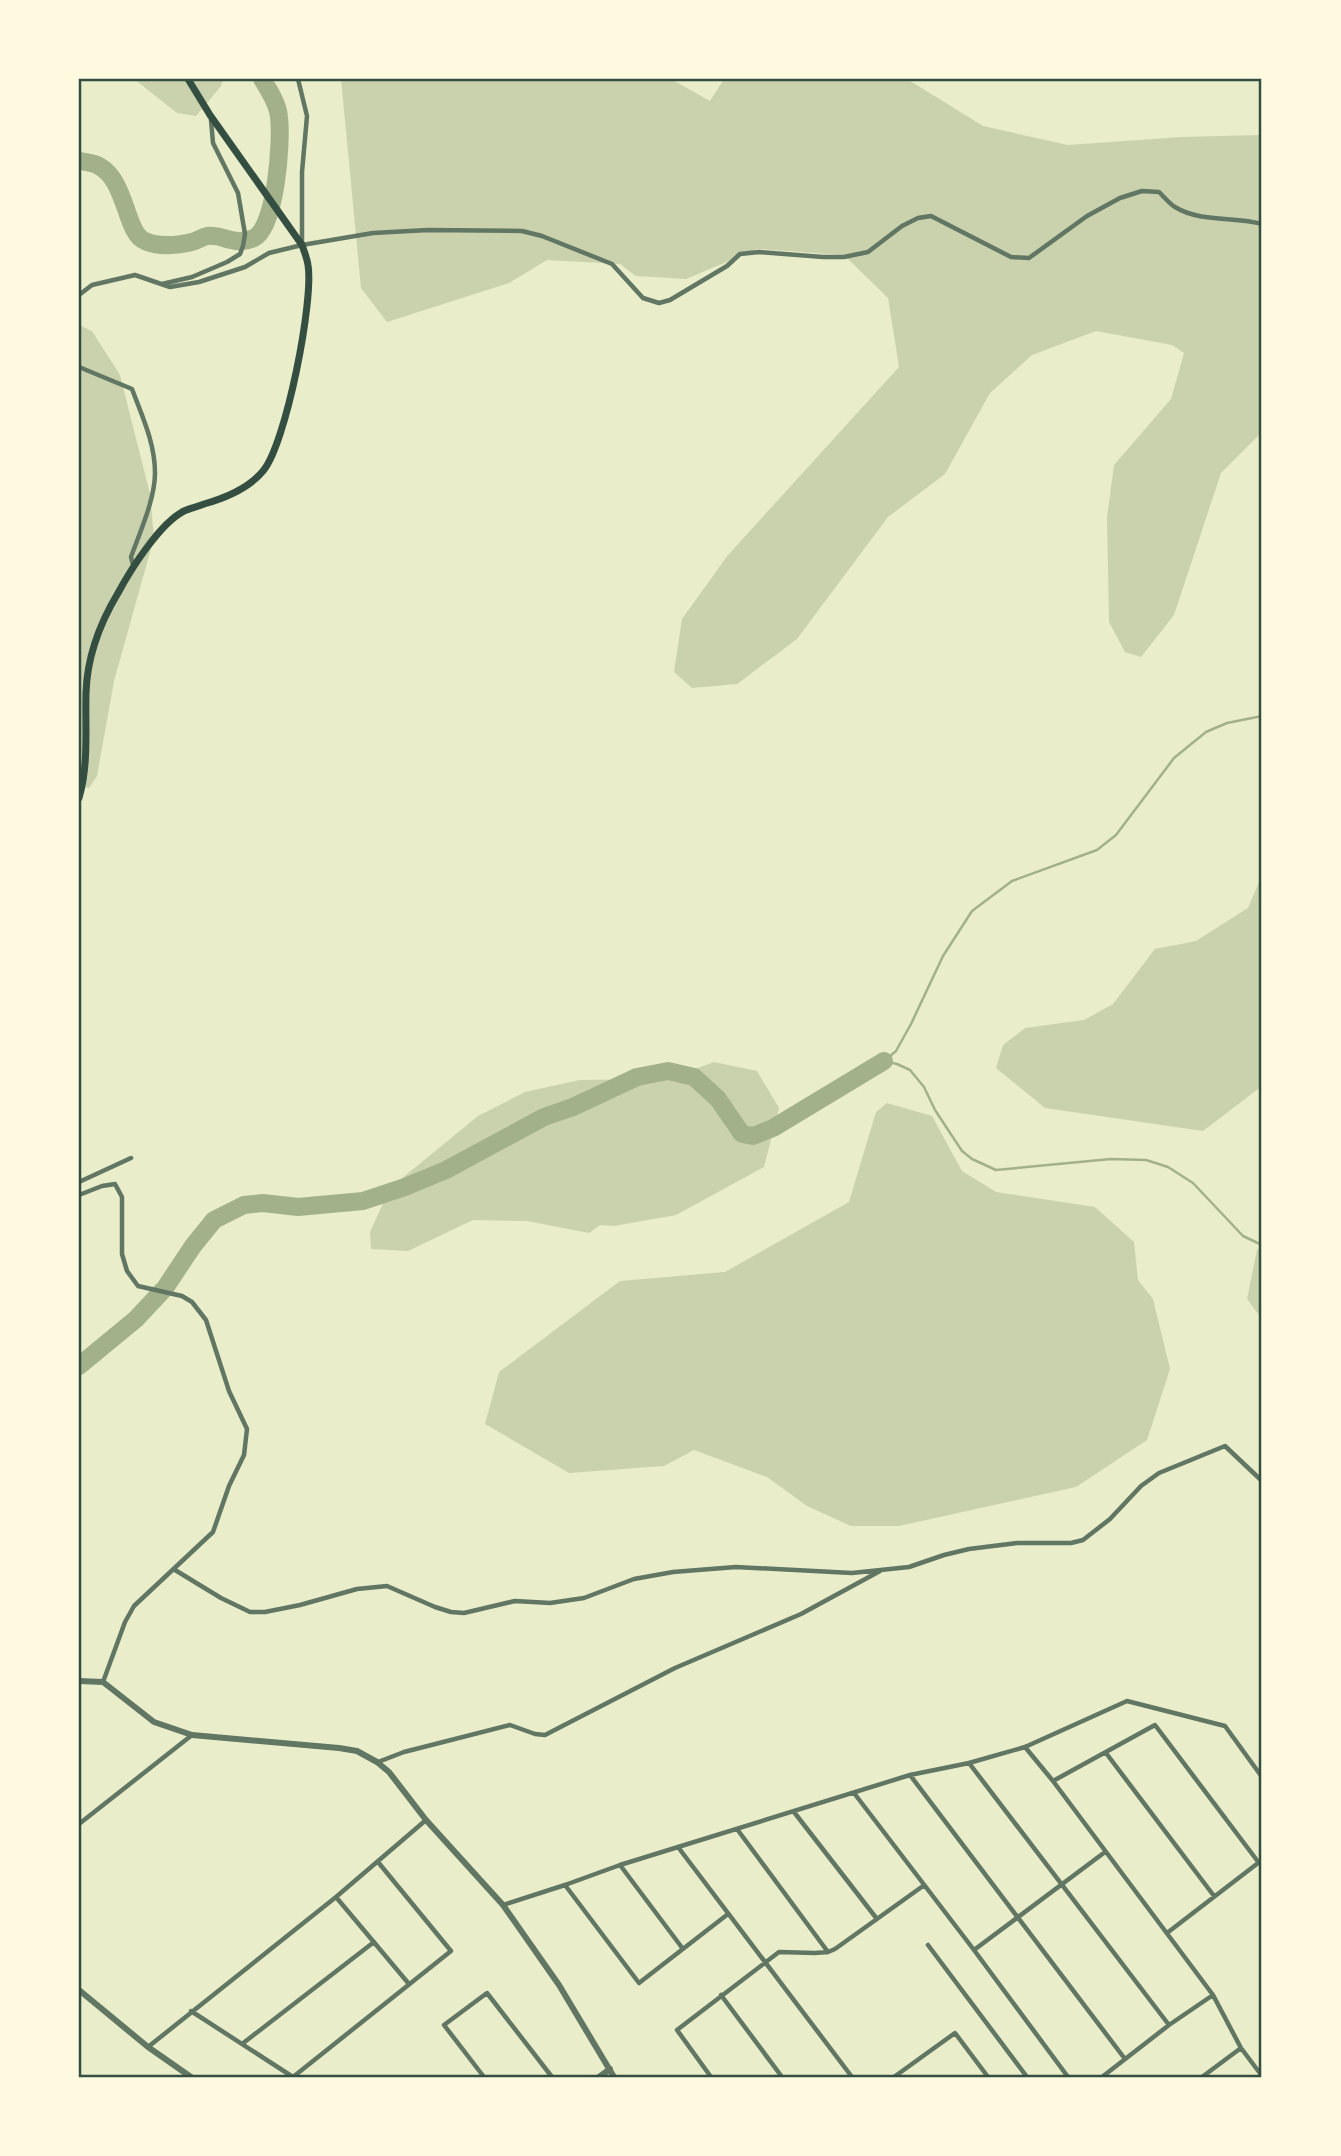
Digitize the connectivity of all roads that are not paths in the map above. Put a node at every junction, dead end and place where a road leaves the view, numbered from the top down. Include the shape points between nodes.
1 (188, 79) edge
2 (298, 79) edge
3 (210, 115) junction
4 (1261, 223) edge
5 (302, 245) junction
6 (161, 284) junction
7 (79, 295) edge
8 (79, 367) edge
9 (134, 568) junction
10 (79, 799) edge
11 (131, 1158) dead end
12 (79, 1182) edge
13 (79, 1195) edge
14 (1262, 1481) edge
15 (884, 1569) junction
16 (174, 1570) junction
17 (79, 1681) edge
18 (103, 1682) junction
19 (192, 1735) junction
20 (1025, 1747) junction
21 (1106, 1753) junction
22 (377, 1762) junction
23 (969, 1763) junction
24 (910, 1775) junction
25 (1262, 1777) edge
26 (1053, 1781) junction
27 (854, 1793) junction
28 (793, 1812) junction
29 (426, 1820) junction
30 (79, 1824) edge
31 (737, 1829) junction
32 (678, 1847) junction
33 (1105, 1852) junction
34 (1261, 1861) edge
35 (378, 1862) junction
36 (620, 1865) junction
37 (565, 1885) junction
38 (1061, 1885) junction
39 (923, 1886) junction
40 (1214, 1896) junction
41 (336, 1897) junction
42 (503, 1905) junction
43 (728, 1914) junction
44 (1017, 1917) junction
45 (877, 1919) junction
46 (1167, 1933) junction
47 (374, 1942) junction
48 (928, 1945) dead end
49 (683, 1949) junction
50 (974, 1950) junction
51 (828, 1952) junction
52 (765, 1961) junction
53 (409, 1984) junction
54 (79, 1990) edge
55 (1213, 1995) junction
56 (721, 1996) junction
57 (191, 2011) junction
58 (1169, 2025) junction
59 (242, 2044) junction
60 (148, 2047) junction
61 (1241, 2048) junction
62 (1125, 2059) junction
63 (610, 2069) junction
64 (1262, 2076) edge
65 (191, 2077) edge
66 (484, 2077) edge
67 (552, 2077) edge
68 (599, 2077) edge
69 (614, 2077) edge
70 (711, 2077) edge
71 (782, 2077) edge
72 (852, 2077) edge
73 (894, 2077) edge
74 (988, 2077) edge
75 (1027, 2077) edge
76 (1068, 2077) edge
77 (1102, 2077) edge
78 (1202, 2077) edge

1 - 3 main road
2 - 5 street via 307,116
3 - 5 main road
3 - 6 street via 213,143 238,193 243,246 240,254 227,262
4 - 5 street via 1198,216 1175,207 1159,192 1142,191 1087,216 1029,258 1011,257 931,216 902,226 868,252 844,257 740,254 727,266 659,303 643,298 612,264 522,231 387,232
5 - 6 street via 269,253 245,267 198,282
5 - 9 main road via 309,266 299,360 272,457 264,471 239,490 183,511 164,526
6 - 7 street via 135,275 92,285
8 - 9 street via 132,389 150,438 154,485 131,557
9 - 10 main road via 96,636 86,691 85,767
11 - 12 street
13 - 16 street via 115,1184 122,1197 122,1255 127,1271 138,1286 192,1301 206,1320 247,1429 244,1455 213,1532
14 - 15 street via 1225,1446 1158,1474 1083,1540 969,1549 909,1567
15 - 16 street via 852,1573 736,1567 673,1572 634,1579 584,1598 550,1603 515,1601 464,1613 435,1607 387,1586 250,1612
15 - 22 street via 801,1614 675,1668 545,1735 510,1725
16 - 18 street via 134,1606
17 - 18 street
18 - 19 street via 154,1723
19 - 22 street via 339,1748
19 - 30 street
20 - 23 street
20 - 25 street via 1127,1701 1225,1726
20 - 26 street
21 - 26 street
21 - 34 street via 1155,1726
21 - 40 street
22 - 29 street
23 - 24 street
23 - 38 street
24 - 27 street
24 - 44 street
26 - 33 street
27 - 28 street
27 - 39 street
28 - 31 street
28 - 45 street
29 - 35 street
29 - 42 street
31 - 32 street
31 - 51 street
32 - 36 street
32 - 43 street
33 - 38 street
33 - 46 street
34 - 40 street
35 - 41 street
35 - 53 street via 451,1951
36 - 37 street
36 - 49 street
37 - 42 street
37 - 49 street via 639,1983
38 - 44 street
38 - 58 street
39 - 45 street
39 - 50 street
40 - 46 street
41 - 47 street
41 - 57 street
42 - 63 street
43 - 49 street
43 - 52 street
44 - 50 street
44 - 62 street
45 - 51 street
46 - 55 street
47 - 53 street
47 - 59 street
48 - 75 street
50 - 76 street
51 - 52 street via 779,1952
52 - 56 street
52 - 72 street
53 - 59 street via 293,2077
54 - 60 street
55 - 58 street
55 - 61 street
56 - 70 street via 677,2030
56 - 71 street
57 - 59 street
57 - 60 street
58 - 62 street
60 - 65 street
61 - 64 street
61 - 78 street
62 - 77 street
63 - 68 street
63 - 69 street
66 - 67 street via 444,2025 487,1993
73 - 74 street via 955,2033

